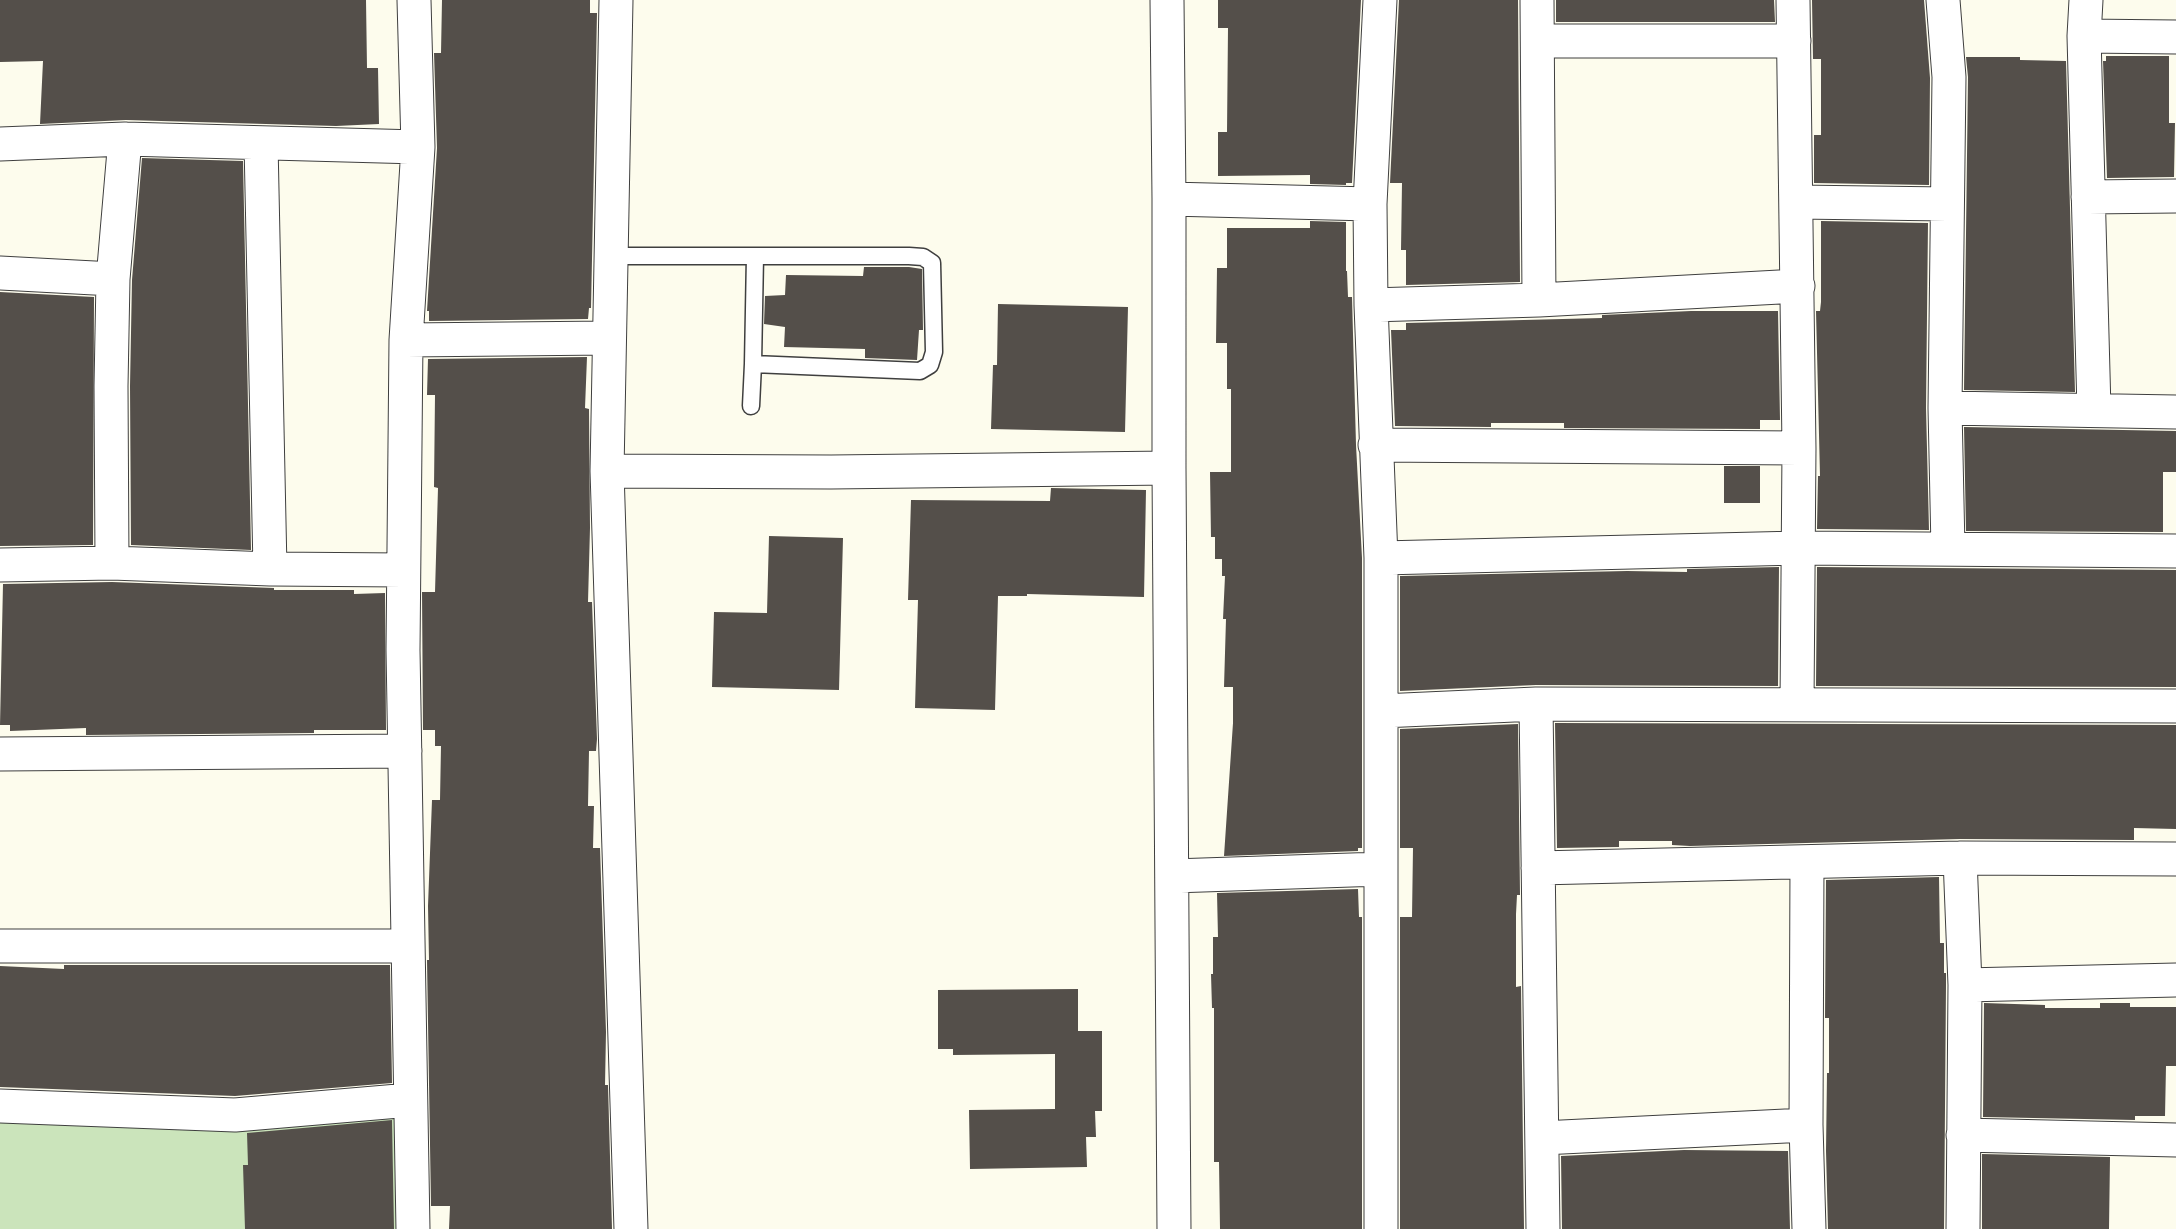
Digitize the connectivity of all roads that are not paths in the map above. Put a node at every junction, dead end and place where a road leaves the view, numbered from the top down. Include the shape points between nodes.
1 (414, 0) edge
2 (616, 0) edge
3 (1167, 0) edge
4 (1380, 0) edge
5 (1537, 0) edge
6 (1793, 0) edge
7 (1943, 0) edge
8 (2086, 0) edge
9 (2084, 36) junction
10 (2176, 37) edge
11 (1538, 41) junction
12 (1794, 41) junction
13 (125, 140) junction
14 (261, 143) junction
15 (0, 144) edge
16 (418, 147) junction
17 (2176, 196) edge
18 (2088, 197) junction
19 (1169, 199) junction
20 (1797, 202) junction
21 (1370, 204) junction
22 (1947, 204) junction
23 (611, 256) junction
24 (756, 256) junction
25 (0, 273) edge
26 (113, 279) junction
27 (1798, 286) junction
28 (1539, 300) junction
29 (1371, 305) junction
30 (609, 338) junction
31 (406, 340) junction
32 (753, 364) junction
33 (751, 406) dead end
34 (1945, 408) junction
35 (2094, 410) junction
36 (2176, 412) edge
37 (1375, 445) junction
38 (1799, 448) junction
39 (1169, 468) junction
40 (607, 471) junction
41 (1799, 548) junction
42 (1948, 549) junction
43 (2176, 551) edge
44 (1381, 558) junction
45 (112, 563) junction
46 (0, 565) edge
47 (270, 569) junction
48 (404, 570) junction
49 (1536, 704) junction
50 (1797, 705) junction
51 (2176, 706) edge
52 (1382, 711) junction
53 (405, 751) junction
54 (0, 754) edge
55 (1960, 858) junction
56 (2176, 859) edge
57 (1807, 862) junction
58 (1538, 868) junction
59 (1381, 869) junction
60 (1173, 876) junction
61 (0, 946) edge
62 (407, 946) junction
63 (2176, 980) edge
64 (1965, 985) junction
65 (410, 1100) junction
66 (0, 1106) edge
67 (1806, 1125) junction
68 (1963, 1135) junction
69 (1542, 1137) junction
70 (2176, 1140) edge
71 (413, 1229) edge
72 (631, 1229) edge
73 (1174, 1229) edge
74 (1381, 1229) edge
75 (1544, 1229) edge
76 (1809, 1229) edge
77 (1963, 1229) edge

1 - 16 street
2 - 23 street
3 - 19 street
4 - 21 street
5 - 11 street
6 - 12 street
7 - 22 street via 1949,77
8 - 9 street
9 - 10 street
9 - 18 street
11 - 12 street
11 - 28 street
12 - 20 street
13 - 14 street
13 - 15 street
13 - 26 street
14 - 16 street
14 - 47 street
16 - 31 street
17 - 18 street
18 - 35 street
19 - 21 street
19 - 39 street
20 - 22 street
20 - 27 street
21 - 29 street
22 - 34 street
23 - 24 lane
23 - 30 street
24 - 32 lane
24 - 32 lane via 922,257 932,263 934,352 930,365 920,370
25 - 26 street
26 - 45 street
27 - 28 street
27 - 38 street
28 - 29 street
29 - 37 street
30 - 31 street
30 - 40 street
31 - 48 street
32 - 33 lane
34 - 35 street
34 - 42 street
35 - 36 street
37 - 38 street
37 - 44 street
38 - 41 street
39 - 40 street
39 - 60 street
40 - 72 street
41 - 42 street
41 - 44 street
41 - 50 street
42 - 43 street
44 - 52 street
45 - 46 street
45 - 47 street
47 - 48 street
48 - 53 street
49 - 50 street
49 - 52 street
49 - 58 street
50 - 51 street
52 - 59 street
53 - 54 street
53 - 62 street
55 - 56 street
55 - 57 street
55 - 64 street
57 - 58 street
57 - 67 street
58 - 69 street
59 - 60 street
59 - 74 street
60 - 73 street
61 - 62 street
62 - 65 street
63 - 64 street
64 - 68 street
65 - 66 street via 235,1115
65 - 71 street
67 - 69 street
67 - 76 street
68 - 70 street
68 - 77 street
69 - 75 street

